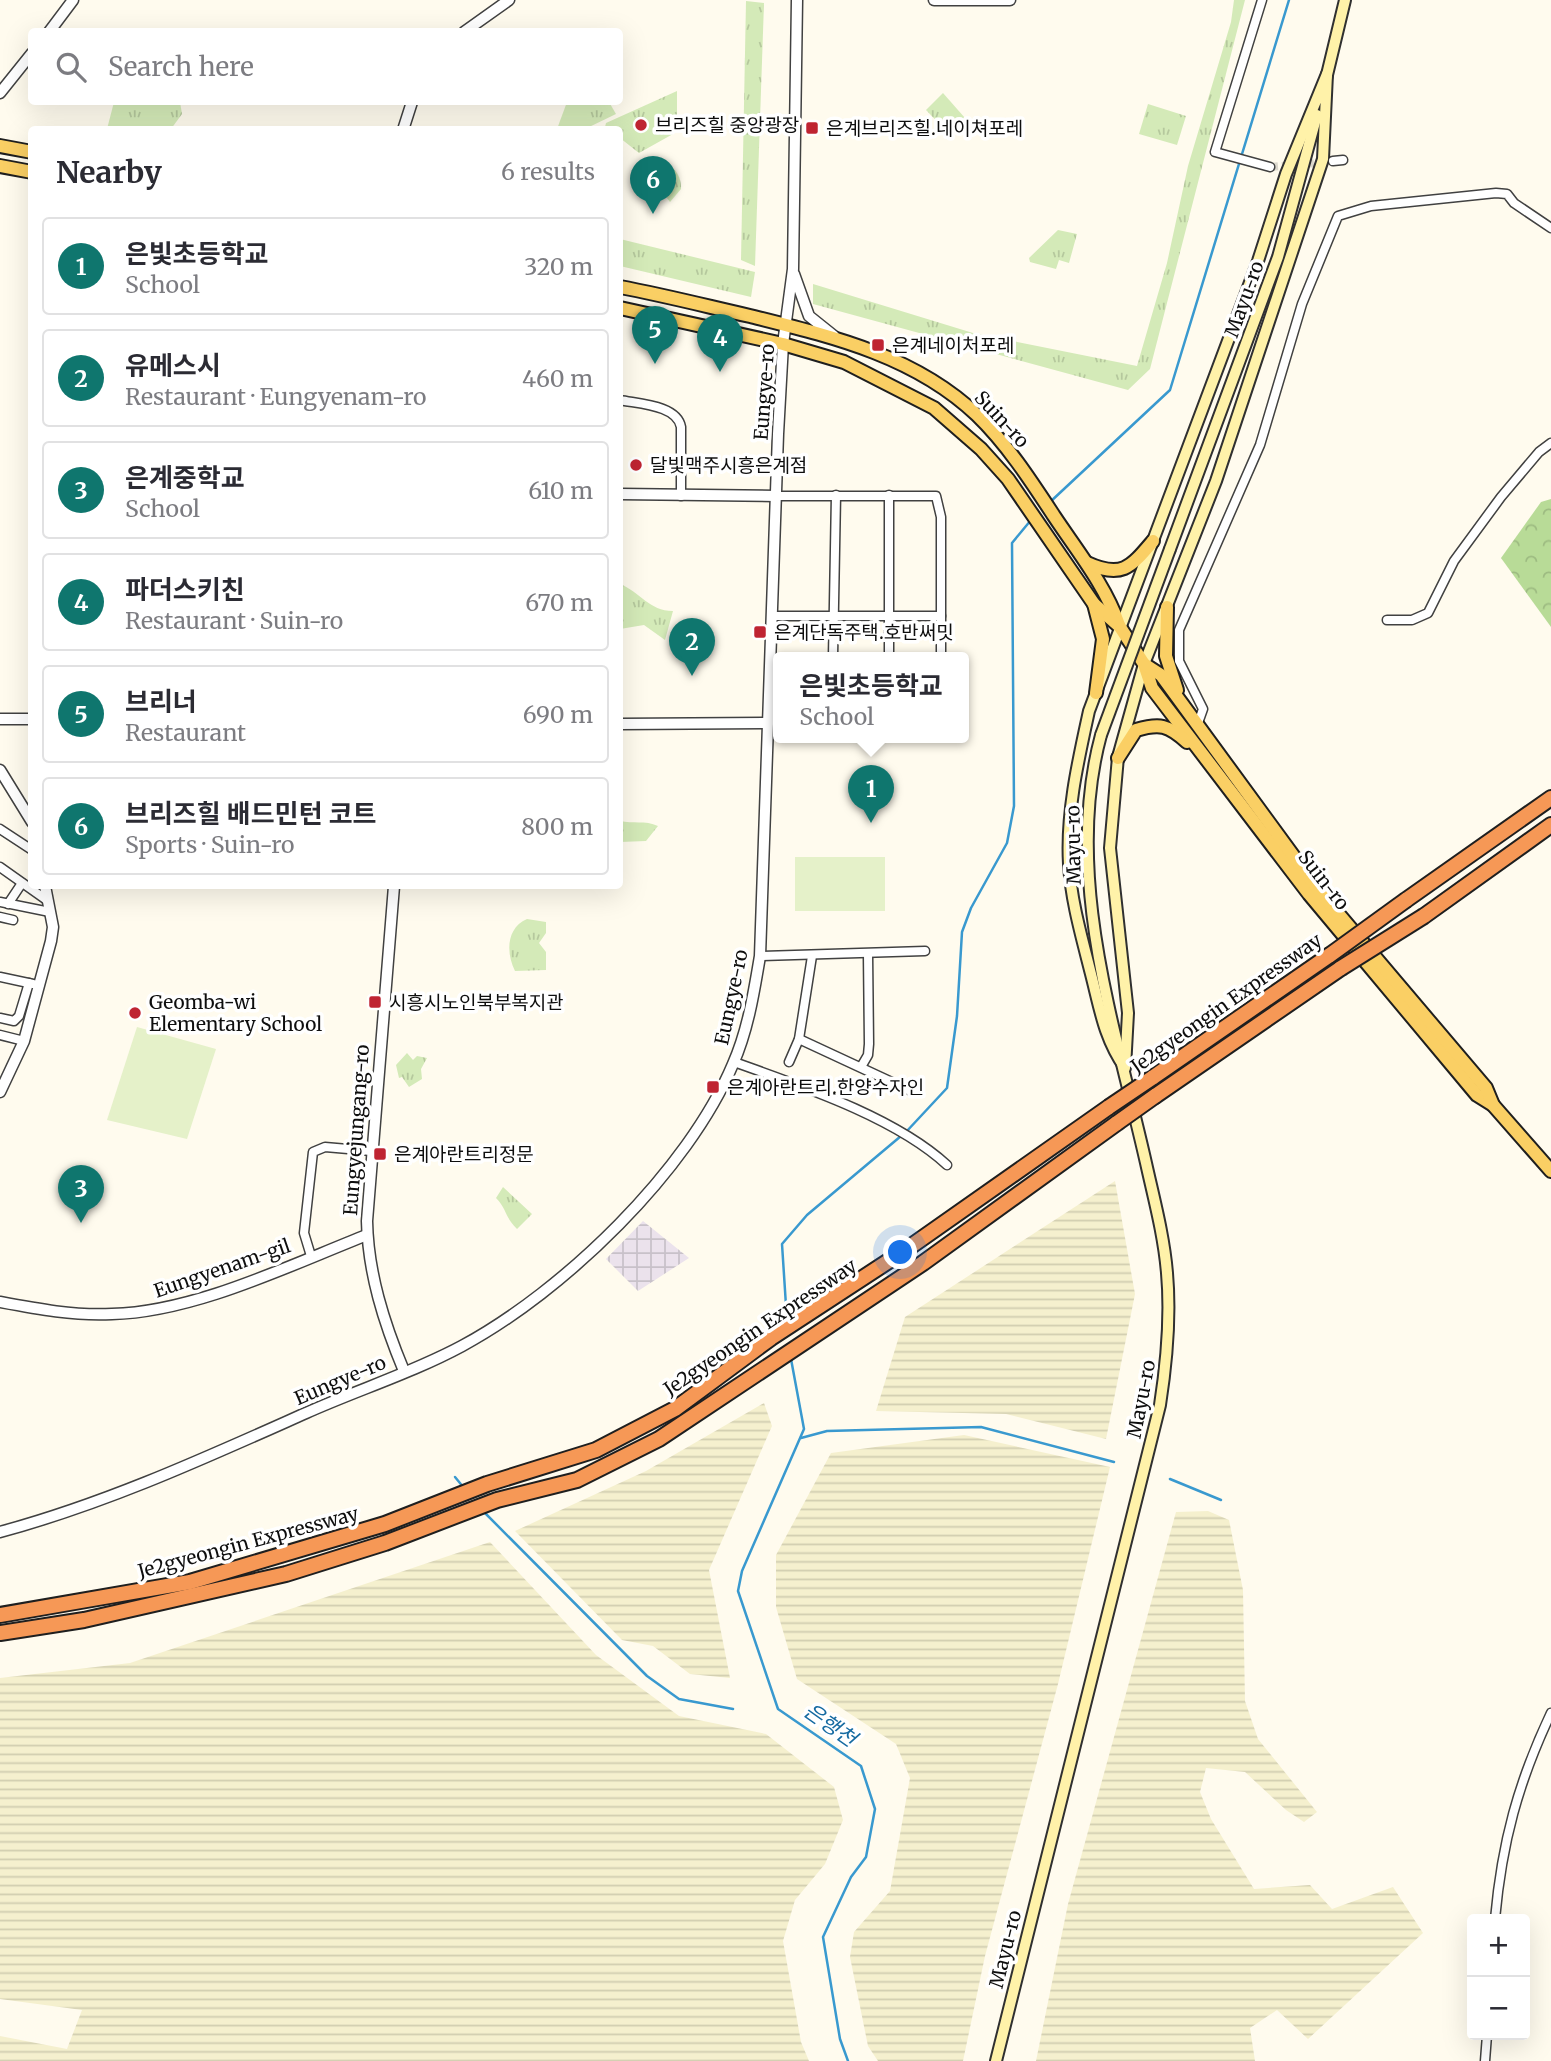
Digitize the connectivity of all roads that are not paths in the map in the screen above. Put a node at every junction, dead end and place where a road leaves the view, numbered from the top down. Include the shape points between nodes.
1 (73, 0) edge
2 (509, 0) edge
3 (797, 0) edge
4 (934, 0) edge
5 (1010, 0) edge
6 (1262, 0) edge
7 (1345, 0) edge
8 (52, 28) edge
9 (470, 28) edge
10 (28, 58) edge
11 (1328, 74) junction
12 (0, 93) edge
13 (411, 105) edge
14 (404, 126) edge
15 (0, 146) edge
16 (28, 151) edge
17 (0, 166) edge
18 (1270, 167) tunnel mouth
19 (28, 171) edge
20 (1551, 228) edge
21 (793, 269) junction
22 (623, 288) edge
23 (623, 309) edge
24 (787, 326) junction
25 (837, 338) junction
26 (783, 344) junction
27 (623, 401) edge
28 (1551, 443) edge
29 (623, 494) edge
30 (836, 495) junction
31 (889, 495) junction
32 (681, 496) junction
33 (776, 496) junction
34 (1153, 541) junction
35 (1086, 563) junction
36 (1094, 604) junction
37 (1167, 607) junction
38 (773, 616) junction
39 (834, 616) junction
40 (889, 616) junction
41 (941, 616) junction
42 (1387, 620) dead end
43 (1120, 627) junction
44 (833, 652) edge
45 (889, 652) edge
46 (941, 652) edge
47 (1144, 664) junction
48 (1096, 693) junction
49 (1181, 704) junction
50 (0, 719) edge
51 (28, 719) edge
52 (773, 723) edge
53 (623, 724) edge
54 (1197, 726) junction
55 (1118, 758) junction
56 (1212, 765) junction
57 (0, 770) edge
58 (1551, 798) edge
59 (28, 816) edge
60 (1551, 825) edge
61 (0, 830) edge
62 (28, 848) edge
63 (0, 867) edge
64 (22, 883) junction
65 (28, 887) edge
66 (31, 889) edge
67 (46, 889) edge
68 (394, 889) edge
69 (48, 901) junction
70 (4, 903) edge
71 (50, 912) junction
72 (0, 917) edge
73 (13, 920) dead end
74 (925, 951) dead end
75 (868, 954) junction
76 (760, 956) junction
77 (812, 956) junction
78 (0, 977) edge
79 (34, 985) junction
80 (0, 1018) edge
81 (0, 1035) edge
82 (799, 1038) junction
83 (24, 1041) junction
84 (734, 1062) junction
85 (789, 1062) dead end
86 (861, 1067) junction
87 (1125, 1068) junction
88 (911, 1091) dead end
89 (0, 1092) edge
90 (1493, 1105) junction
91 (371, 1151) junction
92 (947, 1165) dead end
93 (1551, 1171) edge
94 (367, 1235) junction
95 (311, 1256) junction
96 (0, 1302) edge
97 (404, 1371) junction
98 (0, 1532) edge
99 (0, 1615) edge
100 (0, 1633) edge
101 (1551, 1713) edge
102 (1496, 1914) edge
103 (1487, 2040) edge
104 (996, 2061) edge
105 (1485, 2061) edge

1 - 8 street
2 - 9 street
3 - 21 street, Eungye-ro
4 - 5 street
6 - 18 street via 1215,152
7 - 11 main road
10 - 12 street
11 - 34 main road
11 - 37 main road via 1323,159 1216,481
11 - 87 main road, Mayu-ro, bridge via 1278,257 1090,775 1087,832 1092,905
13 - 14 street
15 - 16 main road
17 - 19 main road
20 - 54 street via 1507,194 1496,193 1371,206 1338,216 1302,304 1260,445 1179,630 1179,661 1203,709
21 - 24 street, Eungye-ro
21 - 25 street via 809,316
22 - 24 main road, Suin-ro
23 - 26 main road, Suin-ro
24 - 25 main road, Suin-ro
24 - 26 street, Eungye-ro
25 - 35 main road, Suin-ro via 872,349 976,414 1002,442
26 - 33 street, Eungye-ro
26 - 36 main road, Suin-ro via 844,362 934,408 982,449
27 - 32 street via 677,417
28 - 42 street via 1524,470 1454,561 1429,613 1412,620
29 - 32 street
30 - 31 street
30 - 33 street
30 - 39 street
31 - 40 street
31 - 41 street via 936,496 941,517
32 - 33 street
33 - 38 street, Eungye-ro
34 - 35 main road via 1132,565 1118,571
34 - 43 main road
35 - 43 main road, Suin-ro via 1109,597
36 - 43 main road, Suin-ro
36 - 48 main road via 1103,639
37 - 47 main road
37 - 49 main road via 1166,656
38 - 39 street
38 - 52 street, Eungye-ro
39 - 40 street
39 - 44 street
40 - 41 street
40 - 45 street
41 - 46 street
43 - 47 main road, Suin-ro
43 - 48 main road
47 - 49 main road, Suin-ro via 1161,675
47 - 55 main road
47 - 56 main road, Suin-ro via 1153,688
48 - 87 main road via 1078,764 1069,865 1077,918 1108,1043
49 - 54 main road, Suin-ro
50 - 51 street
52 - 53 street
52 - 76 street, Eungye-ro
54 - 90 main road, Suin-ro via 1319,891 1486,1088
55 - 56 main road via 1136,730 1157,724 1169,726
55 - 87 main road via 1110,848 1128,1013
56 - 90 main road, Suin-ro via 1309,894 1477,1095
57 - 59 street
58 - 99 highway, Je2gyeongin Expressway, bridge via 675,1409 641,1427 596,1450 486,1484 372,1528 190,1582
60 - 100 highway, Je2gyeongin Expressway, bridge via 1155,1096 923,1263 659,1440 577,1480 497,1500 385,1543 286,1574 122,1612
61 - 62 street
63 - 64 street
64 - 65 street
64 - 70 street
66 - 69 street
67 - 69 street
68 - 91 street, Eungyejungang-ro
69 - 71 street
70 - 71 street
71 - 79 street via 51,942
72 - 73 street
74 - 75 street
75 - 77 street
75 - 86 street via 869,1044
76 - 77 street
76 - 84 street, Eungye-ro
77 - 82 street
78 - 79 street
79 - 80 street via 14,1021
79 - 83 street
81 - 83 street
82 - 85 street
82 - 86 street
83 - 89 street
84 - 92 street via 904,1134 926,1145
84 - 97 street, Eungye-ro via 681,1153 561,1278 490,1330
86 - 88 street
87 - 104 main road, Mayu-ro via 1167,1271 1170,1340 1160,1405
90 - 93 main road, Suin-ro
91 - 94 street, Eungyejungang-ro
91 - 95 street via 325,1147 313,1152 304,1233
94 - 95 street, Eungyenam-gil
94 - 97 street, Eungyejungang-ro via 380,1304
95 - 96 street, Eungyenam-gil via 209,1295 148,1311 82,1314
97 - 98 street, Eungye-ro via 140,1486
101 - 102 street via 1530,1756 1509,1819
103 - 105 street

